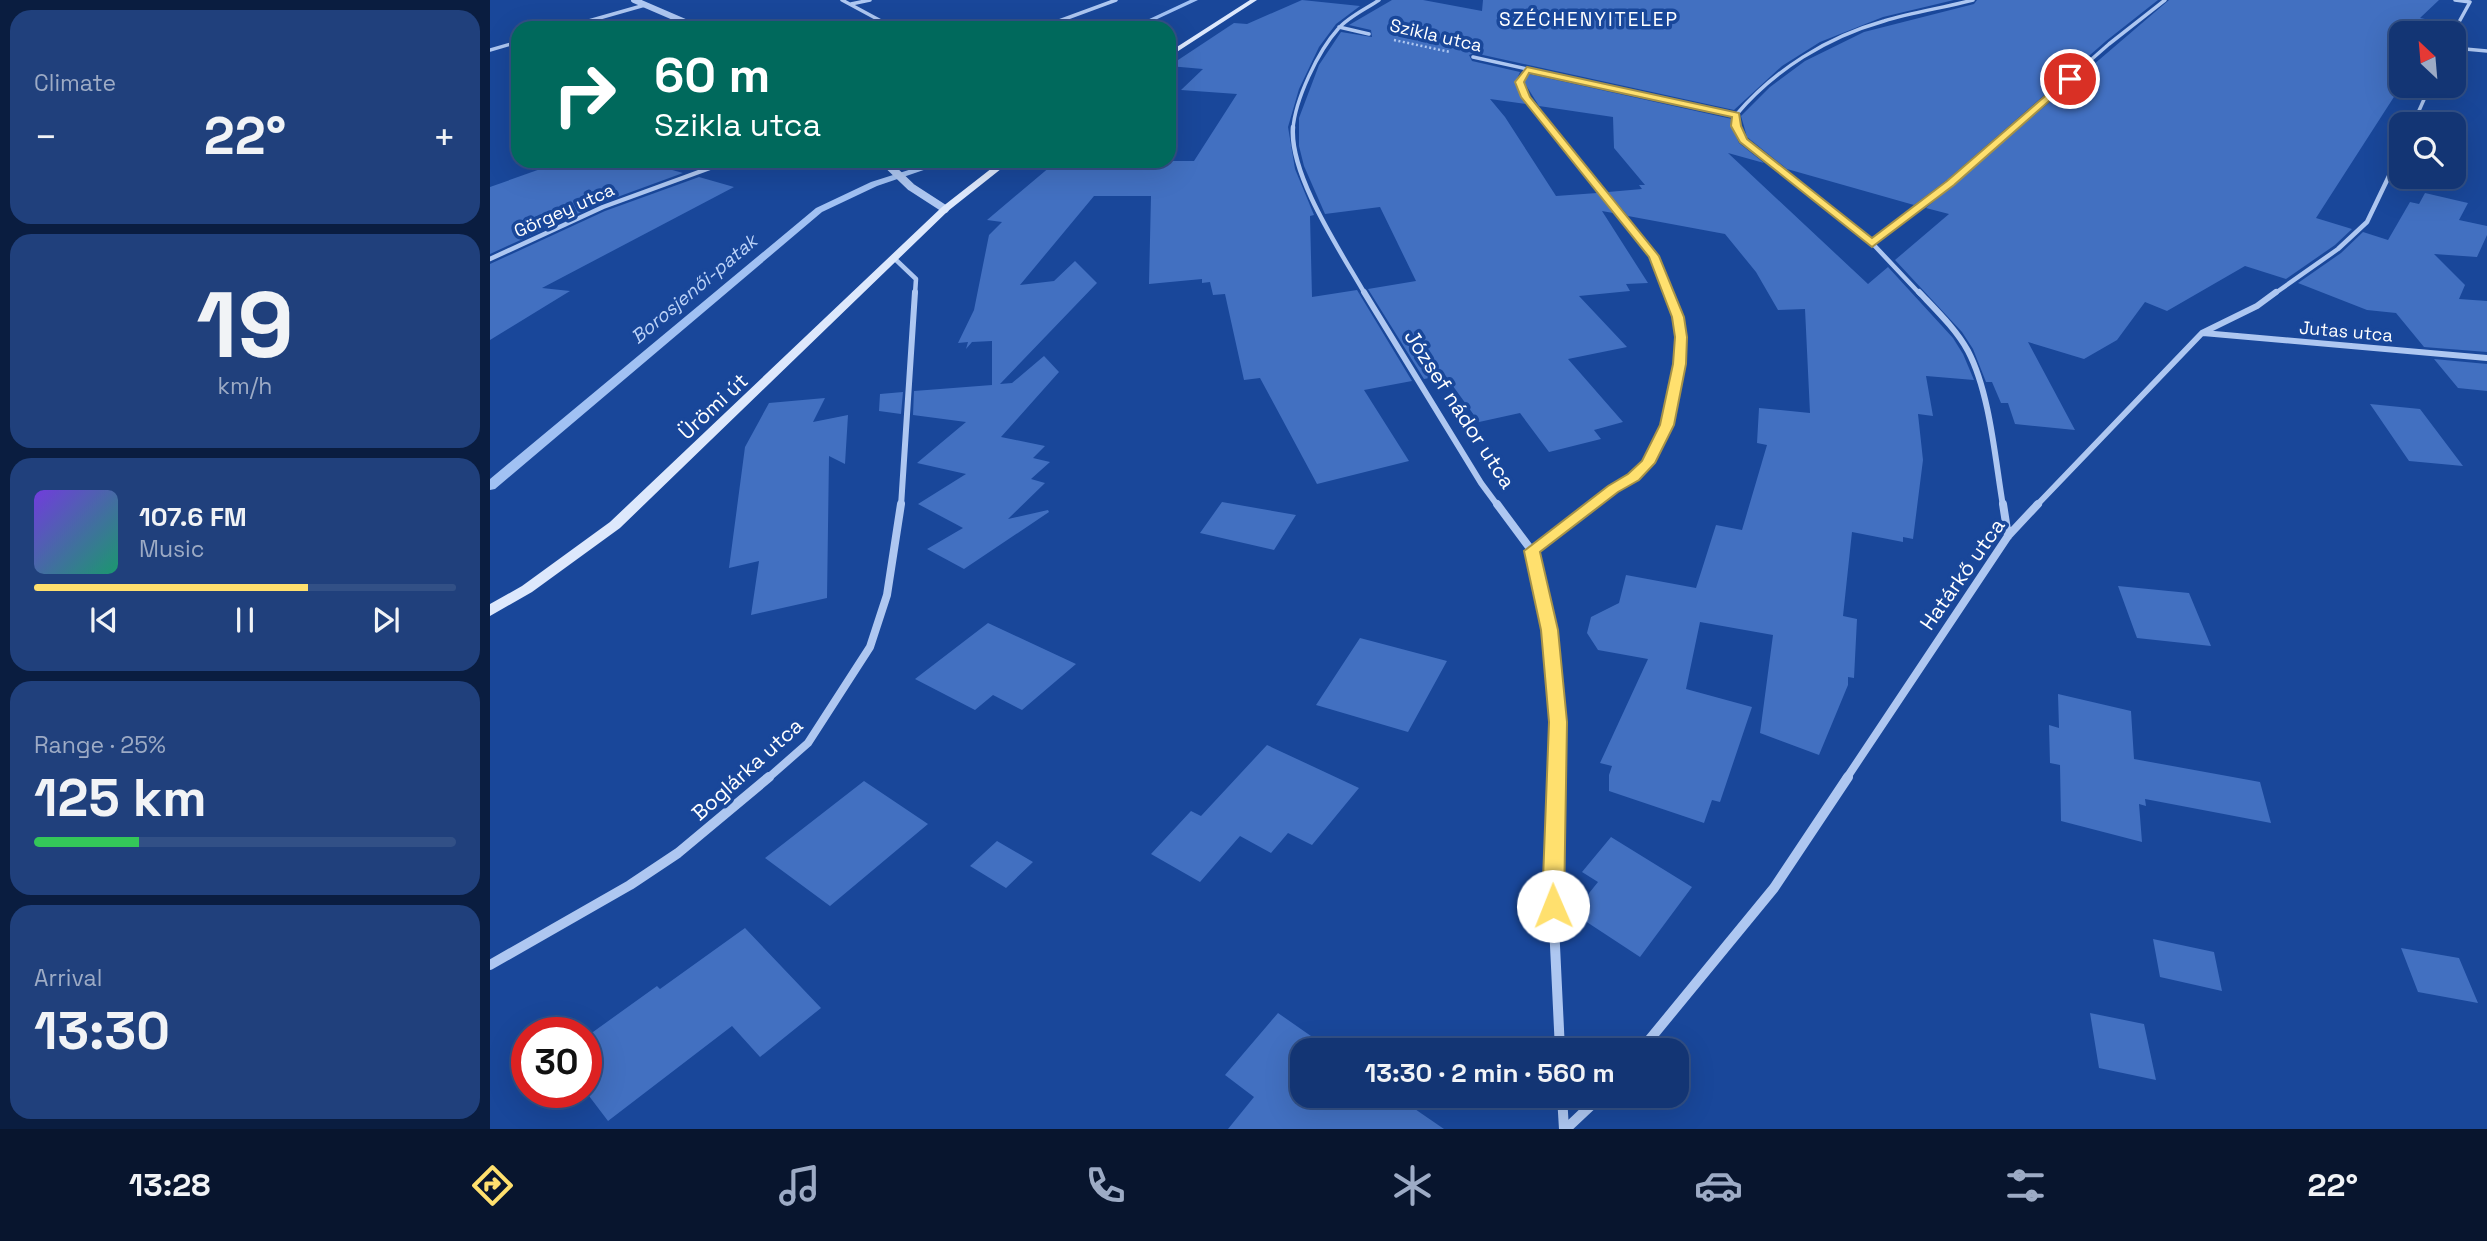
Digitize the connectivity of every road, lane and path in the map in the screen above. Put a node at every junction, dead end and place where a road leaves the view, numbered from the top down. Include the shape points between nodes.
1 (634, 0) edge
2 (842, 0) edge
3 (870, 0) edge
4 (1116, 0) edge
5 (1254, 0) edge
6 (1379, 0) edge
7 (1973, 0) edge
8 (2165, 0) edge
9 (2455, 0) edge
10 (2470, 2) edge
11 (850, 4) junction
12 (645, 5) junction
13 (589, 21) edge
14 (683, 21) edge
15 (881, 21) edge
16 (1059, 21) edge
17 (2460, 21) edge
18 (1339, 27) junction
19 (1369, 34) joint
20 (511, 44) edge
21 (2466, 49) edge
22 (490, 50) edge
23 (1176, 50) edge
24 (2487, 51) edge
25 (1474, 57) joint
26 (1527, 70) junction
27 (1736, 115) junction
28 (710, 168) edge
29 (892, 168) edge
30 (997, 168) edge
31 (2389, 176) edge
32 (946, 209) junction
33 (1872, 243) junction
34 (490, 259) edge
35 (895, 259) junction
36 (2202, 333) junction
37 (2487, 358) edge
38 (2008, 536) junction
39 (1532, 551) junction
40 (490, 611) edge
41 (490, 965) edge
42 (1559, 1038) edge
43 (1651, 1038) edge
44 (1563, 1108) edge
45 (1588, 1108) edge
46 (1565, 1129) edge

1 - 12 street
2 - 11 street
3 - 11 street
4 - 16 street
5 - 23 main road
6 - 18 street, József nádor utca
7 - 27 street via 1874,24 1833,43 1770,79
8 - 33 street via 1951,183
9 - 10 street
10 - 17 street
11 - 15 street
12 - 13 street
12 - 14 street
18 - 19 street, Szikla utca
18 - 39 street, József nádor utca via 1294,111 1292,138 1298,167 1371,305 1481,483
19 - 25 path, Szikla utca
20 - 22 street
21 - 24 street
25 - 26 street, Szikla utca
26 - 27 street, Szikla utca
26 - 39 street via 1519,82 1526,97 1654,256 1681,337 1667,425 1648,463
27 - 33 street via 1744,141
28 - 34 street, Görgey utca via 603,207
29 - 32 street via 911,187
30 - 32 main road, Ürömi út
31 - 36 street, Határkő utca via 2367,222 2338,249 2258,306
32 - 35 main road, Ürömi út
33 - 38 street via 1944,319 1968,352 1986,405
35 - 40 main road, Ürömi út via 615,525
35 - 41 street, Boglárka utca via 916,279 908,426 887,595 870,647 808,743 725,816 630,885
36 - 37 street, Jutas utca
36 - 38 street, Határkő utca
38 - 43 street, Határkő utca via 1774,888
39 - 42 street, József nádor utca via 1549,630 1558,722 1552,883
44 - 46 street
45 - 46 street

